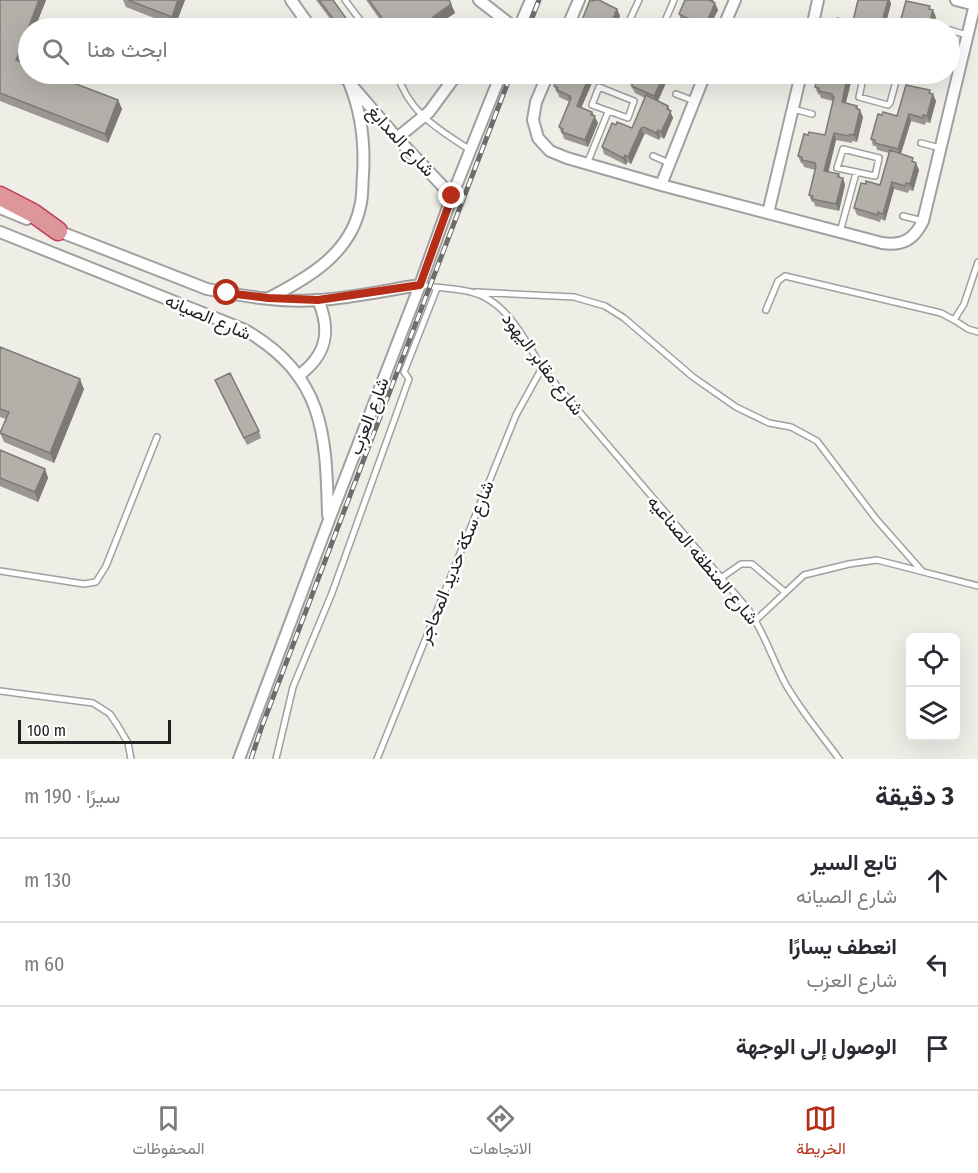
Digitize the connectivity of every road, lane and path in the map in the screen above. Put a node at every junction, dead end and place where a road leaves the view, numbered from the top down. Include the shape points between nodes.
1 (291, 0) edge
2 (345, 0) edge
3 (479, 0) edge
4 (531, 0) edge
5 (579, 0) edge
6 (639, 0) edge
7 (674, 0) edge
8 (735, 0) edge
9 (818, 0) edge
10 (956, 0) edge
11 (975, 2) edge
12 (304, 18) edge
13 (358, 18) edge
14 (501, 18) edge
15 (523, 18) edge
16 (571, 18) edge
17 (631, 18) edge
18 (667, 18) edge
19 (727, 18) edge
20 (814, 18) edge
21 (960, 32) edge
22 (967, 34) junction
23 (960, 64) edge
24 (400, 84) edge
25 (449, 84) edge
26 (497, 84) edge
27 (544, 84) edge
28 (701, 84) edge
29 (799, 84) edge
30 (862, 84) edge
31 (895, 84) edge
32 (955, 84) edge
33 (350, 85) joint
34 (676, 94) dead end
35 (694, 101) junction
36 (793, 109) junction
37 (608, 112) junction
38 (812, 114) dead end
39 (423, 117) junction
40 (397, 138) junction
41 (921, 144) dead end
42 (940, 148) junction
43 (471, 150) junction
44 (653, 156) dead end
45 (669, 162) junction
46 (587, 164) junction
47 (856, 173) junction
48 (661, 184) junction
49 (0, 196) edge
50 (452, 196) junction
51 (0, 208) edge
52 (768, 213) junction
53 (903, 216) dead end
54 (923, 221) junction
55 (58, 231) junction
56 (0, 232) edge
57 (840, 232) junction
58 (978, 262) edge
59 (420, 285) junction
60 (436, 288) junction
61 (474, 292) junction
62 (268, 298) junction
63 (318, 300) junction
64 (766, 310) dead end
65 (954, 320) junction
66 (978, 332) edge
67 (542, 368) junction
68 (298, 376) junction
69 (594, 430) joint
70 (158, 437) dead end
71 (328, 520) junction
72 (921, 570) junction
73 (0, 571) edge
74 (721, 579) junction
75 (978, 586) edge
76 (785, 592) junction
77 (756, 620) junction
78 (0, 691) edge
79 (242, 758) edge
80 (130, 759) edge
81 (276, 759) edge
82 (377, 759) edge
83 (839, 759) edge

1 - 12 street
2 - 13 lane
3 - 14 street
4 - 15 street
5 - 16 street
6 - 17 lane
7 - 18 lane
8 - 19 street
9 - 20 street
10 - 11 street
11 - 22 street
21 - 22 lane
22 - 23 street
24 - 39 lane
25 - 39 street
26 - 43 street, شارع العزب
27 - 46 street via 533,120 538,138 550,151
28 - 35 street
29 - 36 street
30 - 31 lane via 859,98 888,105
32 - 42 street
33 - 40 street, شارع المدابغ
33 - 62 street, شارع المدابغ via 364,144 357,217 341,247 325,264
34 - 35 lane
35 - 45 street
36 - 38 lane
36 - 52 street
37 - 37 lane via 591,105 599,87 634,101 627,119
37 - 46 lane
39 - 40 street
39 - 43 lane
40 - 50 street, شارع المدابغ
41 - 42 lane
42 - 54 street
43 - 50 street, شارع العزب
44 - 45 lane
45 - 48 street
46 - 48 street
47 - 47 lane via 837,168 843,149 879,158 874,177
47 - 57 lane
48 - 52 street
49 - 55 highway
50 - 59 street, شارع العزب
51 - 55 street, شارع الصيانه
52 - 57 street
53 - 54 lane
54 - 57 street via 917,233 895,245
55 - 62 street, شارع الصيانه via 207,289
56 - 68 street, شارع الصيانه via 245,330 274,350
58 - 65 lane via 964,304
59 - 60 lane, شارع مقابر اليهود
59 - 63 street, شارع الصيانه
59 - 71 street, شارع العزب
60 - 61 lane, شارع مقابر اليهود
60 - 81 lane via 404,372 409,379 332,593 293,687
61 - 67 lane, شارع مقابر اليهود via 505,312 519,327
61 - 72 lane via 574,297 605,306 726,401 768,423 791,428 817,441 876,519
62 - 63 street, شارع الصيانه
63 - 68 street via 326,328 324,343 310,368
64 - 65 lane via 778,281 785,276 940,313
65 - 66 lane
67 - 69 lane, شارع مقابر اليهود
67 - 82 lane, شارع سكة حديد المحاجر via 516,415
68 - 71 street, شارع الصيانه via 323,430
69 - 74 lane, شارع المنطقه الصناعيه
70 - 73 lane via 96,582 84,584
71 - 79 street, شارع العزب
72 - 75 lane
72 - 76 lane via 877,560 849,564 804,575
74 - 76 lane via 741,564 752,564
74 - 77 lane, شارع المنطقه الصناعيه
76 - 77 lane
77 - 83 lane, شارع المنطقه الصناعيه via 786,685
78 - 80 lane via 93,703 110,714 118,726 128,743

